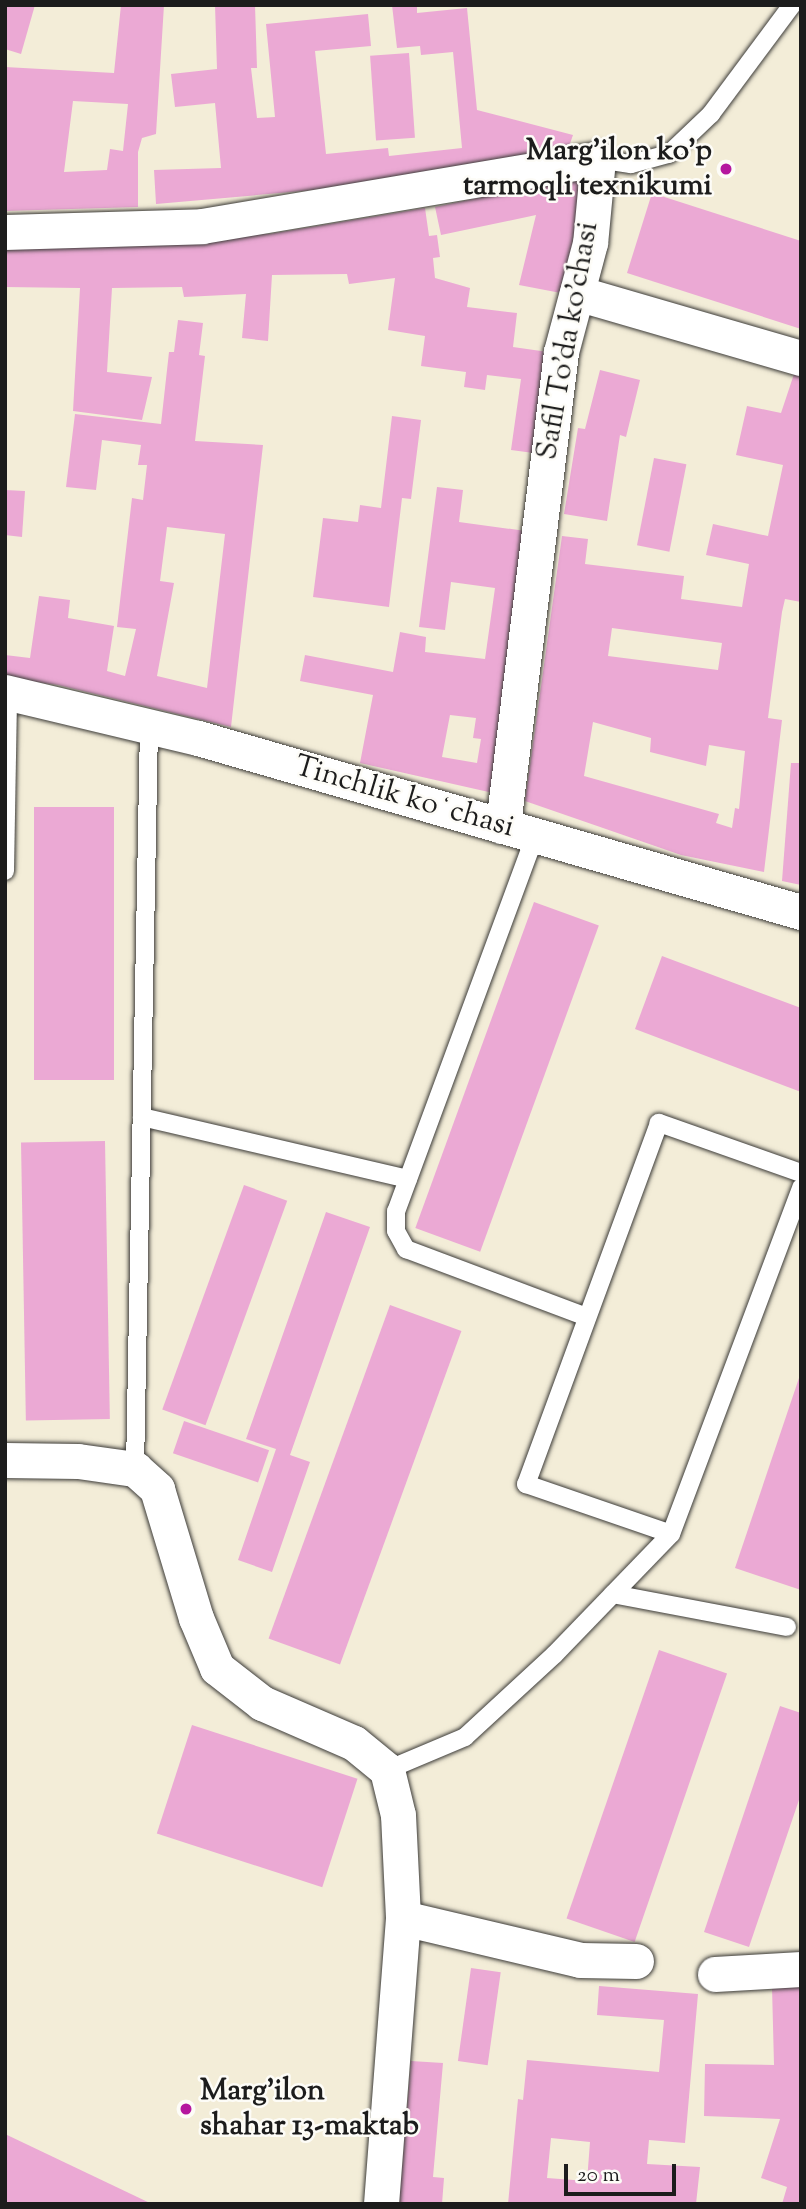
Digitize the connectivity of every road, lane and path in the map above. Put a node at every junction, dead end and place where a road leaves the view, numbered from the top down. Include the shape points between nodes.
1 (792, 5) edge
2 (598, 159) junction
3 (5, 232) edge
4 (577, 293) junction
5 (801, 358) edge
6 (7, 693) edge
7 (149, 726) junction
8 (519, 831) junction
9 (5, 871) edge
10 (801, 912) edge
11 (142, 1117) junction
12 (801, 1173) edge
13 (408, 1179) junction
14 (801, 1188) edge
15 (587, 1317) junction
16 (5, 1460) edge
17 (135, 1469) junction
18 (671, 1534) junction
19 (613, 1594) junction
20 (787, 1627) dead end
21 (387, 1770) junction
22 (403, 1918) junction
23 (636, 1961) dead end
24 (801, 1969) edge
25 (715, 1974) dead end
26 (381, 2204) edge

1 - 2 lane via 711,114 668,154 631,164
2 - 3 street via 202,226
2 - 4 street, Safil To'da ko'chasi via 590,243
4 - 5 street
4 - 8 street, Safil To'da ko'chasi via 561,352
6 - 7 street, Tinchlik koʻchasi
6 - 9 lane
7 - 8 street, Tinchlik koʻchasi
7 - 11 lane
8 - 10 street, Tinchlik koʻchasi
8 - 13 lane
11 - 13 lane
11 - 17 lane
12 - 15 lane via 659,1123
13 - 15 lane via 396,1211 396,1231 406,1249
14 - 18 lane
15 - 18 lane via 526,1484
16 - 17 street via 78,1461
17 - 21 street via 157,1489 196,1618 217,1668 262,1703 354,1743
18 - 19 lane
19 - 20 lane
19 - 21 lane via 465,1737
21 - 22 street via 398,1815
22 - 23 street via 580,1960
22 - 26 street
24 - 25 street

